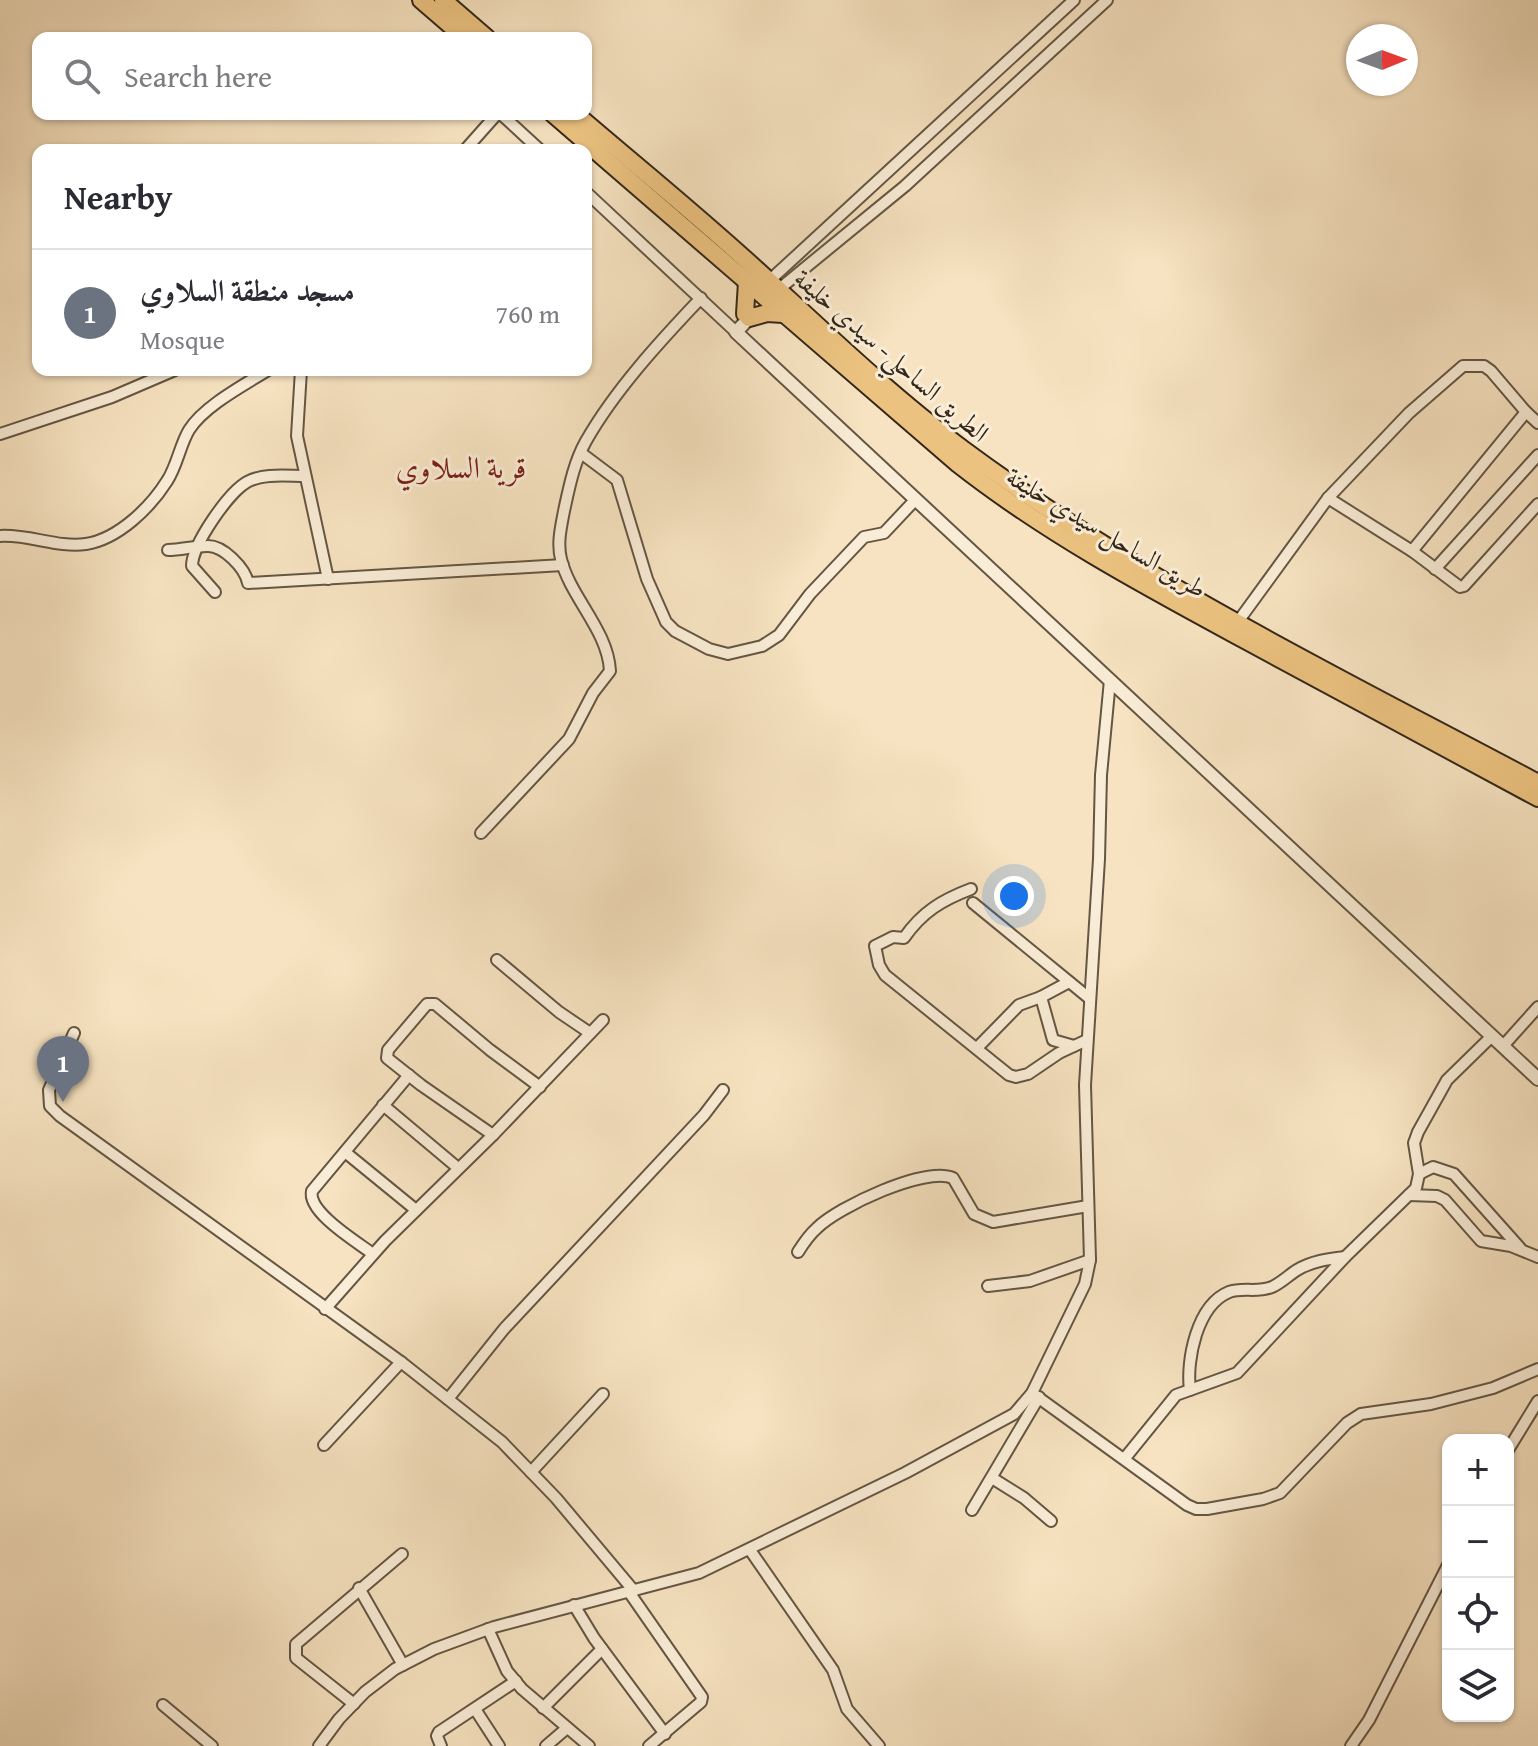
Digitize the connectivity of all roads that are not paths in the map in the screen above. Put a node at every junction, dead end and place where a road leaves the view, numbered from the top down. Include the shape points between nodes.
1 (421, 0) edge
2 (443, 0) edge
3 (1074, 0) edge
4 (1107, 0) edge
5 (458, 32) edge
6 (480, 32) edge
7 (493, 120) edge
8 (506, 120) edge
9 (560, 120) edge
10 (582, 120) edge
11 (471, 144) edge
12 (533, 144) edge
13 (589, 144) edge
14 (592, 146) edge
15 (592, 198) edge
16 (764, 289) junction
17 (701, 298) junction
18 (783, 314) junction
19 (743, 322) junction
20 (161, 376) edge
21 (258, 376) edge
22 (301, 376) edge
23 (1526, 412) junction
24 (1538, 423) edge
25 (0, 434) edge
26 (581, 453) junction
27 (1538, 455) edge
28 (305, 476) junction
29 (1328, 498) junction
30 (916, 499) junction
31 (1538, 504) edge
32 (0, 536) edge
33 (198, 548) junction
34 (168, 550) dead end
35 (1412, 551) junction
36 (563, 565) junction
37 (1435, 569) junction
38 (328, 579) junction
39 (215, 592) dead end
40 (1237, 623) junction
41 (1110, 680) junction
42 (1538, 783) edge
43 (1538, 798) edge
44 (481, 833) dead end
45 (971, 889) dead end
46 (973, 903) dead end
47 (497, 960) dead end
48 (1069, 982) junction
49 (1041, 997) junction
50 (1089, 998) junction
51 (1538, 1007) edge
52 (603, 1020) dead end
53 (74, 1033) dead end
54 (590, 1033) junction
55 (1492, 1036) junction
56 (1087, 1040) junction
57 (1074, 1046) junction
58 (1503, 1046) junction
59 (977, 1048) junction
60 (409, 1075) junction
61 (1538, 1079) edge
62 (540, 1087) junction
63 (723, 1090) dead end
64 (383, 1105) junction
65 (493, 1135) junction
66 (345, 1152) junction
67 (458, 1168) junction
68 (1419, 1174) junction
69 (1409, 1195) junction
70 (1088, 1206) junction
71 (416, 1210) junction
72 (1523, 1251) junction
73 (798, 1252) dead end
74 (373, 1254) junction
75 (1345, 1257) junction
76 (1538, 1257) edge
77 (1090, 1260) junction
78 (988, 1286) dead end
79 (325, 1309) junction
80 (401, 1362) junction
81 (1538, 1369) edge
82 (1190, 1390) junction
83 (603, 1394) dead end
84 (1036, 1395) junction
85 (448, 1399) junction
86 (1538, 1401) edge
87 (1514, 1440) edge
88 (324, 1445) dead end
89 (1125, 1458) junction
90 (531, 1472) junction
91 (992, 1478) junction
92 (972, 1510) dead end
93 (1051, 1521) dead end
94 (750, 1550) junction
95 (402, 1554) dead end
96 (1442, 1577) edge
97 (359, 1588) junction
98 (632, 1591) junction
99 (574, 1605) junction
100 (488, 1629) junction
101 (602, 1649) junction
102 (403, 1665) junction
103 (516, 1681) junction
104 (354, 1704) junction
105 (163, 1705) dead end
106 (543, 1708) junction
107 (475, 1709) junction
108 (567, 1728) junction
109 (665, 1734) junction
110 (212, 1746) edge
111 (319, 1746) edge
112 (441, 1746) edge
113 (499, 1746) edge
114 (546, 1746) edge
115 (589, 1746) edge
116 (649, 1746) edge
117 (879, 1746) edge
118 (1351, 1746) edge

1 - 5 highway
2 - 6 highway
3 - 16 street
4 - 16 street via 905,186
7 - 11 street
8 - 12 street
9 - 13 highway, طريق الساحل سيدي خليفة
10 - 16 highway, الطريق الساحلي- سيدي خليفة
14 - 16 highway, طريق الساحل سيدي خليفة
15 - 17 street
16 - 18 highway, طريق الساحل سيدي خليفة
16 - 19 highway
16 - 19 street
16 - 40 highway, الطريق الساحلي- سيدي خليفة via 1040,504
17 - 19 street
17 - 26 street via 608,408
18 - 19 highway via 767,313
18 - 43 highway, طريق الساحل سيدي خليفة via 958,464 1064,540
19 - 30 street
20 - 25 street
21 - 32 street via 228,394 190,429 167,481 113,536 71,545
22 - 28 street via 297,436
23 - 24 street
23 - 29 street via 1491,371 1463,366 1409,413
23 - 35 street
26 - 30 street via 617,480 666,622 709,649 728,654 762,646 779,635 864,537 884,533
26 - 36 street via 561,529
27 - 37 street
28 - 33 street via 247,482 220,508
28 - 38 street
29 - 35 street
29 - 40 street
30 - 41 street
31 - 37 street via 1464,586
33 - 34 street
33 - 38 street via 220,549 246,573 248,583
33 - 39 street via 192,566
35 - 37 street
36 - 38 street
36 - 44 street via 590,614 610,671 569,739
40 - 42 highway, الطريق الساحلي- سيدي خليفة
41 - 50 street
41 - 55 street
45 - 59 street via 932,907 904,938 875,946 885,975
46 - 48 street
47 - 54 street
48 - 49 street
48 - 50 street
49 - 57 street via 1053,1040
49 - 59 street via 1019,1005
50 - 56 street
51 - 58 street
52 - 54 street
53 - 79 street via 49,1090 50,1106
54 - 62 street
55 - 58 street
55 - 68 street via 1447,1080 1424,1119 1414,1143
56 - 57 street
56 - 70 street
57 - 59 street via 1016,1077
58 - 61 street
60 - 62 street via 386,1055 431,1003
60 - 64 street
60 - 65 street
62 - 65 street
63 - 85 street via 504,1329
64 - 66 street
64 - 67 street
65 - 67 street
66 - 71 street
66 - 74 street via 310,1199
67 - 71 street
68 - 69 street
68 - 72 street via 1433,1167 1454,1174
69 - 72 street via 1437,1196 1481,1241
69 - 75 street
70 - 73 street via 993,1222 974,1214 953,1178 936,1174 847,1207 817,1227
70 - 77 street
71 - 74 street
72 - 76 street
74 - 79 street
75 - 82 street via 1237,1373
75 - 82 street via 1307,1264 1264,1290 1231,1290 1222,1296 1199,1325 1188,1362
77 - 78 street via 1030,1281
77 - 84 street via 1085,1284
79 - 80 street
80 - 85 street
80 - 88 street
81 - 89 street via 1493,1388 1431,1404 1361,1414 1284,1490 1263,1499 1196,1509
82 - 89 street via 1176,1395
83 - 90 street
84 - 89 street
84 - 91 street
84 - 94 street via 992,1426
85 - 90 street
86 - 87 street
90 - 98 street
91 - 92 street
91 - 93 street
94 - 98 street via 699,1573
94 - 117 street via 833,1670 847,1709
95 - 97 street
96 - 118 street
97 - 102 street
97 - 104 street via 294,1651
98 - 99 street
98 - 109 street via 702,1697
99 - 100 street
99 - 101 street
100 - 102 street
100 - 103 street
101 - 106 street
101 - 109 street
102 - 104 street
103 - 106 street
103 - 107 street
104 - 111 street
105 - 110 street
106 - 108 street
107 - 112 street via 439,1732
107 - 113 street
108 - 114 street
108 - 115 street
109 - 116 street

